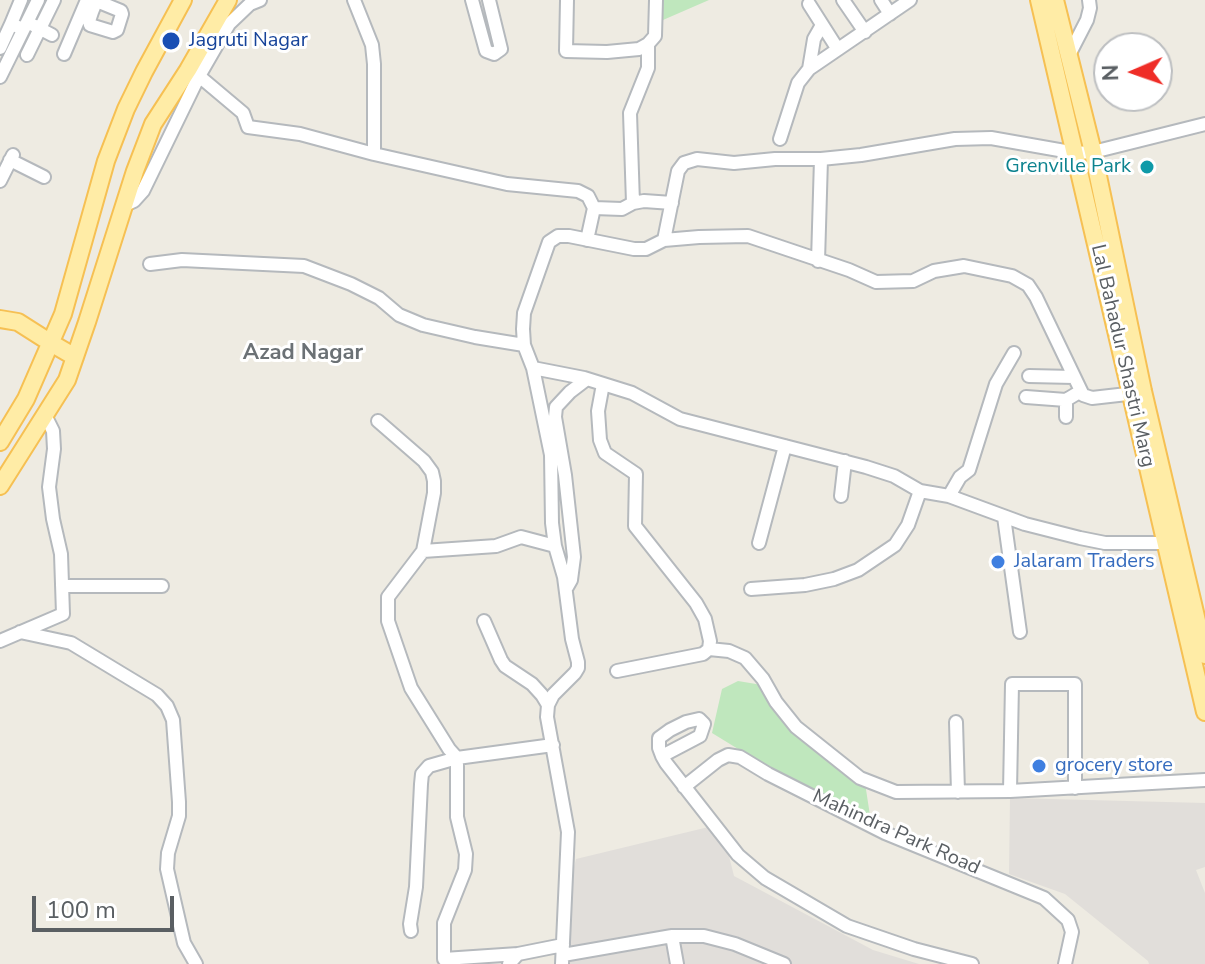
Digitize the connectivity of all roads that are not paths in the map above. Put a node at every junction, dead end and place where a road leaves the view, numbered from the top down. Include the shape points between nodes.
1 (21, 0) edge
2 (38, 0) edge
3 (54, 0) edge
4 (183, 0) edge
5 (228, 0) edge
6 (260, 0) edge
7 (354, 0) edge
8 (472, 0) edge
9 (489, 0) edge
10 (567, 0) edge
11 (656, 0) edge
12 (843, 0) edge
13 (881, 0) edge
14 (910, 0) edge
15 (1039, 0) edge
16 (1055, 0) edge
17 (1089, 0) edge
18 (809, 4) dead end
19 (88, 7) edge
20 (0, 12) edge
21 (890, 14) junction
22 (822, 25) junction
23 (14, 26) edge
24 (39, 29) junction
25 (865, 32) junction
26 (52, 35) dead end
27 (648, 44) junction
28 (0, 48) edge
29 (837, 48) junction
30 (64, 54) dead end
31 (27, 55) dead end
32 (1069, 55) junction
33 (809, 69) junction
34 (199, 76) junction
35 (0, 77) edge
36 (1205, 124) edge
37 (780, 139) dead end
38 (1084, 152) junction
39 (374, 154) junction
40 (821, 159) junction
41 (44, 177) dead end
42 (0, 179) edge
43 (633, 203) junction
44 (672, 203) junction
45 (125, 205) junction
46 (594, 208) junction
47 (587, 240) junction
48 (664, 240) junction
49 (818, 261) junction
50 (150, 264) dead end
51 (63, 314) junction
52 (0, 319) edge
53 (87, 322) junction
54 (51, 343) junction
55 (524, 345) junction
56 (1014, 353) dead end
57 (75, 357) junction
58 (533, 368) junction
59 (1029, 376) dead end
60 (1074, 377) junction
61 (587, 379) junction
62 (603, 384) junction
63 (1081, 391) junction
64 (1137, 392) junction
65 (1026, 397) dead end
66 (1066, 400) junction
67 (45, 415) junction
68 (1066, 417) dead end
69 (378, 421) dead end
70 (0, 442) edge
71 (785, 446) junction
72 (845, 461) junction
73 (0, 486) edge
74 (920, 491) junction
75 (841, 496) dead end
76 (949, 496) junction
77 (1004, 517) junction
78 (759, 543) dead end
79 (1172, 543) junction
80 (555, 546) junction
81 (423, 551) junction
82 (62, 586) junction
83 (162, 586) dead end
84 (566, 588) junction
85 (751, 589) dead end
86 (484, 621) dead end
87 (20, 632) junction
88 (1020, 632) dead end
89 (0, 641) edge
90 (709, 649) junction
91 (1205, 655) edge
92 (617, 671) dead end
93 (548, 705) junction
94 (1205, 712) edge
95 (956, 722) dead end
96 (553, 745) junction
97 (662, 756) dead end
98 (457, 758) junction
99 (1205, 780) edge
100 (684, 787) junction
101 (1075, 788) junction
102 (1010, 791) junction
103 (958, 792) junction
104 (411, 931) dead end
105 (672, 936) junction
106 (563, 955) edge
107 (514, 959) edge
108 (196, 964) edge
109 (677, 964) edge
110 (784, 964) edge
111 (972, 964) edge
112 (1065, 964) edge

1 - 23 street
2 - 23 street
3 - 24 street
4 - 51 main road via 126,109 106,161
5 - 45 main road via 153,124
6 - 34 street via 229,24
7 - 39 street via 372,45
8 - 9 street via 486,51 494,54 501,49
10 - 27 street via 566,51 607,52
11 - 27 street via 655,36
12 - 25 street
13 - 21 street
14 - 21 street
15 - 38 main road, Lal Bahadur Shastri Marg
16 - 32 main road, Lal Bahadur Shastri Marg
17 - 32 street via 1087,20
18 - 22 street
19 - 30 street
20 - 23 street via 5,11
21 - 25 street
22 - 29 street
22 - 33 street
23 - 24 street
23 - 28 street
23 - 35 street
24 - 26 street
24 - 31 street
25 - 29 street
27 - 43 street via 648,68 630,113
29 - 33 street
32 - 38 main road, Lal Bahadur Shastri Marg
33 - 37 street via 798,83
34 - 39 street via 243,113 248,127 300,134
34 - 45 street via 143,191
36 - 38 street
38 - 40 street via 991,138
38 - 64 main road, Lal Bahadur Shastri Marg
39 - 46 street via 507,184 578,191
40 - 44 street via 697,159 678,171
40 - 49 street
41 - 42 street via 12,157
43 - 44 street
43 - 46 street via 622,209
44 - 48 street
45 - 53 main road
46 - 47 street
47 - 48 street via 646,249
47 - 55 street via 558,236 549,242 524,313
48 - 49 street via 748,236
49 - 60 street via 876,282 913,281 964,266 1012,276 1036,297
50 - 55 street via 182,260 304,266 351,284 423,325
51 - 53 main road
51 - 54 main road
52 - 54 main road via 18,322
53 - 57 main road
54 - 57 main road
54 - 70 main road
55 - 58 street
56 - 76 street via 996,384 969,470
57 - 67 main road
58 - 61 street
58 - 80 street via 551,455
59 - 60 street
60 - 63 street
61 - 62 street
61 - 84 street via 556,407 574,557
62 - 71 street via 680,419
62 - 90 street via 598,422 605,453 636,474 635,526 696,603 705,619
63 - 64 street via 1092,398
63 - 66 street
64 - 79 main road, Lal Bahadur Shastri Marg
65 - 66 street
66 - 68 street
67 - 73 main road
67 - 82 street via 53,431 49,487
69 - 81 street via 432,472 434,493
71 - 72 street
71 - 78 street
72 - 74 street via 894,476
72 - 75 street
74 - 76 street
74 - 85 street via 895,545 858,570 805,585
76 - 77 street
77 - 79 street via 1105,543
77 - 88 street
79 - 91 main road, Lal Bahadur Shastri Marg
79 - 94 main road, Lal Bahadur Shastri Marg
80 - 81 street via 521,537 496,546
80 - 84 street
81 - 98 street via 388,597 388,621 411,688
82 - 83 street
82 - 87 street via 63,614
84 - 93 street via 578,668
86 - 93 street via 505,666 532,684
87 - 89 street
87 - 108 street via 71,643 167,706 173,720 179,802 167,869 184,943
90 - 92 street
90 - 103 street via 745,658 796,727 860,778 896,792
93 - 96 street
95 - 103 street
96 - 98 street
96 - 106 street via 568,832
97 - 100 street
98 - 104 street via 429,766 422,774
98 - 107 street via 457,817 465,870 444,923 444,959
99 - 101 street
100 - 111 street via 738,855 765,878 847,926
100 - 112 street, Mahindra Park Road via 718,760 740,757 885,833 1044,898 1068,920 1072,932
101 - 102 street
101 - 102 street via 1075,684 1012,684
102 - 103 street
105 - 106 street
105 - 109 street
105 - 110 street via 704,936
106 - 107 street

